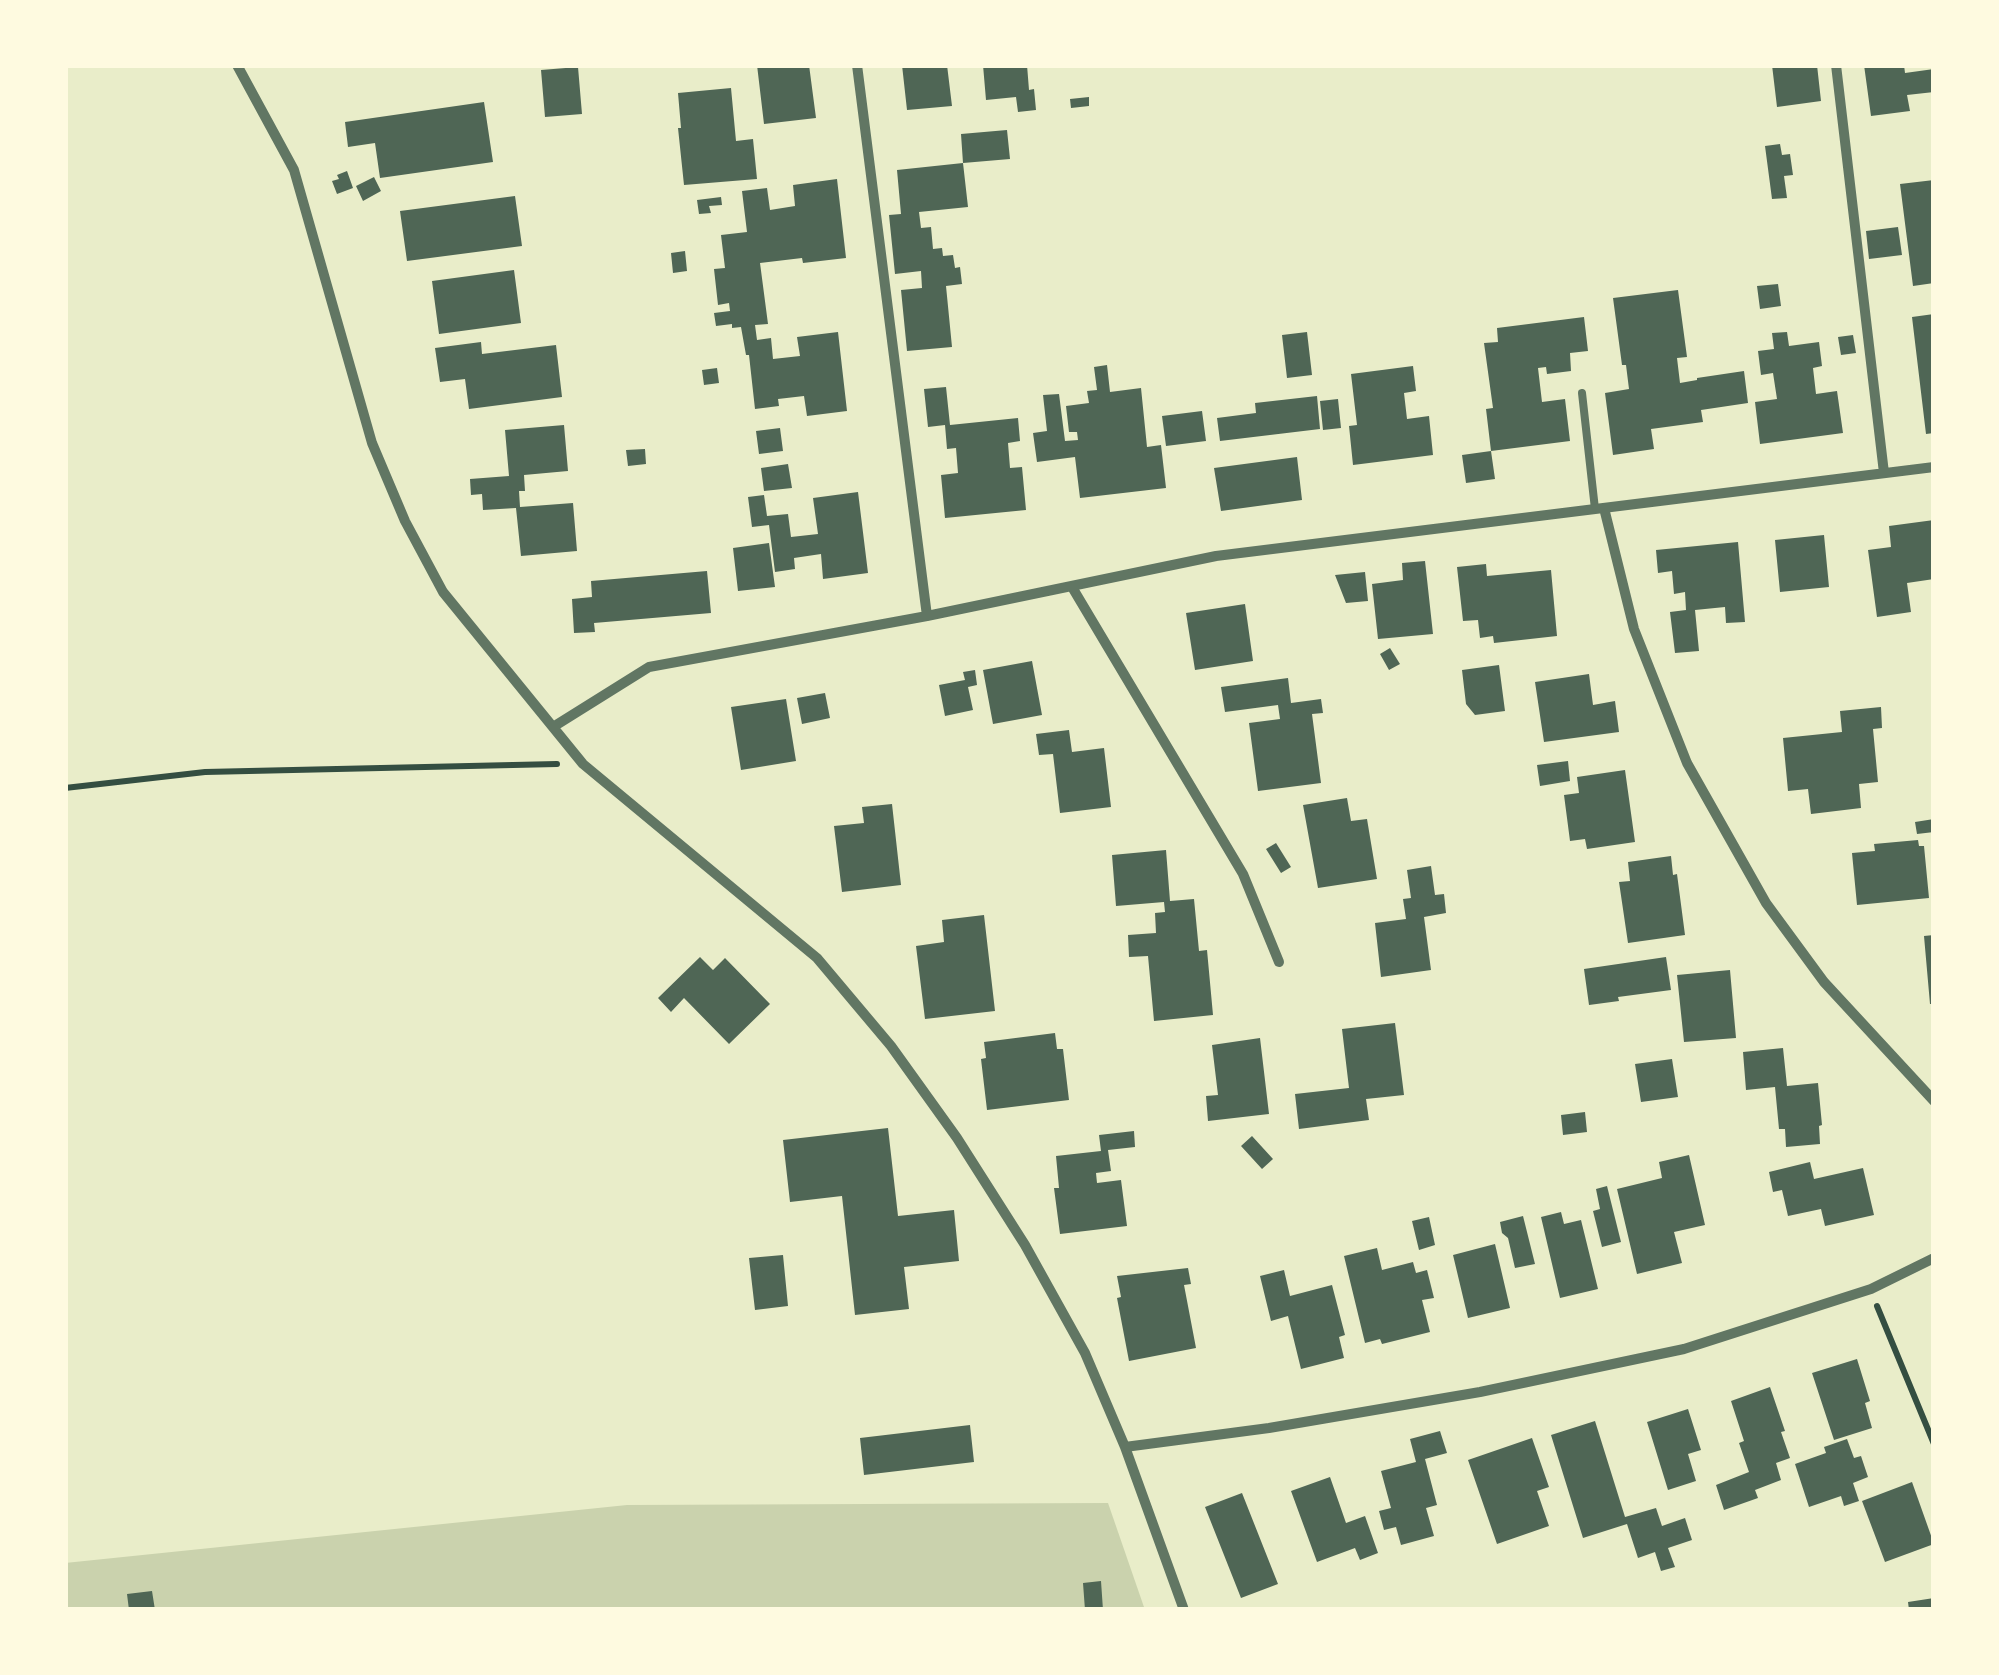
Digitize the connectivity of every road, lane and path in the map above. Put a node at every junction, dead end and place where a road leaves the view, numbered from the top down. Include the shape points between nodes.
1 (237, 65) edge
2 (857, 65) edge
3 (1836, 65) edge
4 (1582, 393) dead end
5 (1934, 466) edge
6 (1884, 472) junction
7 (1600, 508) junction
8 (1072, 586) junction
9 (927, 616) junction
10 (553, 727) junction
11 (583, 764) junction
12 (65, 788) edge
13 (1279, 962) dead end
14 (1934, 1101) edge
15 (1934, 1258) edge
16 (1870, 1289) junction
17 (1934, 1444) edge
18 (1126, 1447) junction
19 (1184, 1610) edge

1 - 10 street via 294,170 372,444 405,521 442,592
2 - 9 street
3 - 6 street
4 - 7 lane
5 - 6 street
6 - 7 street
7 - 8 street via 1216,556
7 - 14 street via 1634,629 1686,763 1766,903 1824,982
8 - 9 street
8 - 13 street via 1243,874
9 - 10 street via 650,667
10 - 11 street
11 - 12 path via 206,772
11 - 18 street via 816,958 892,1046 1025,1246 1085,1353
15 - 16 street
16 - 17 path
16 - 18 street via 1665,1352 1441,1398
18 - 19 street

